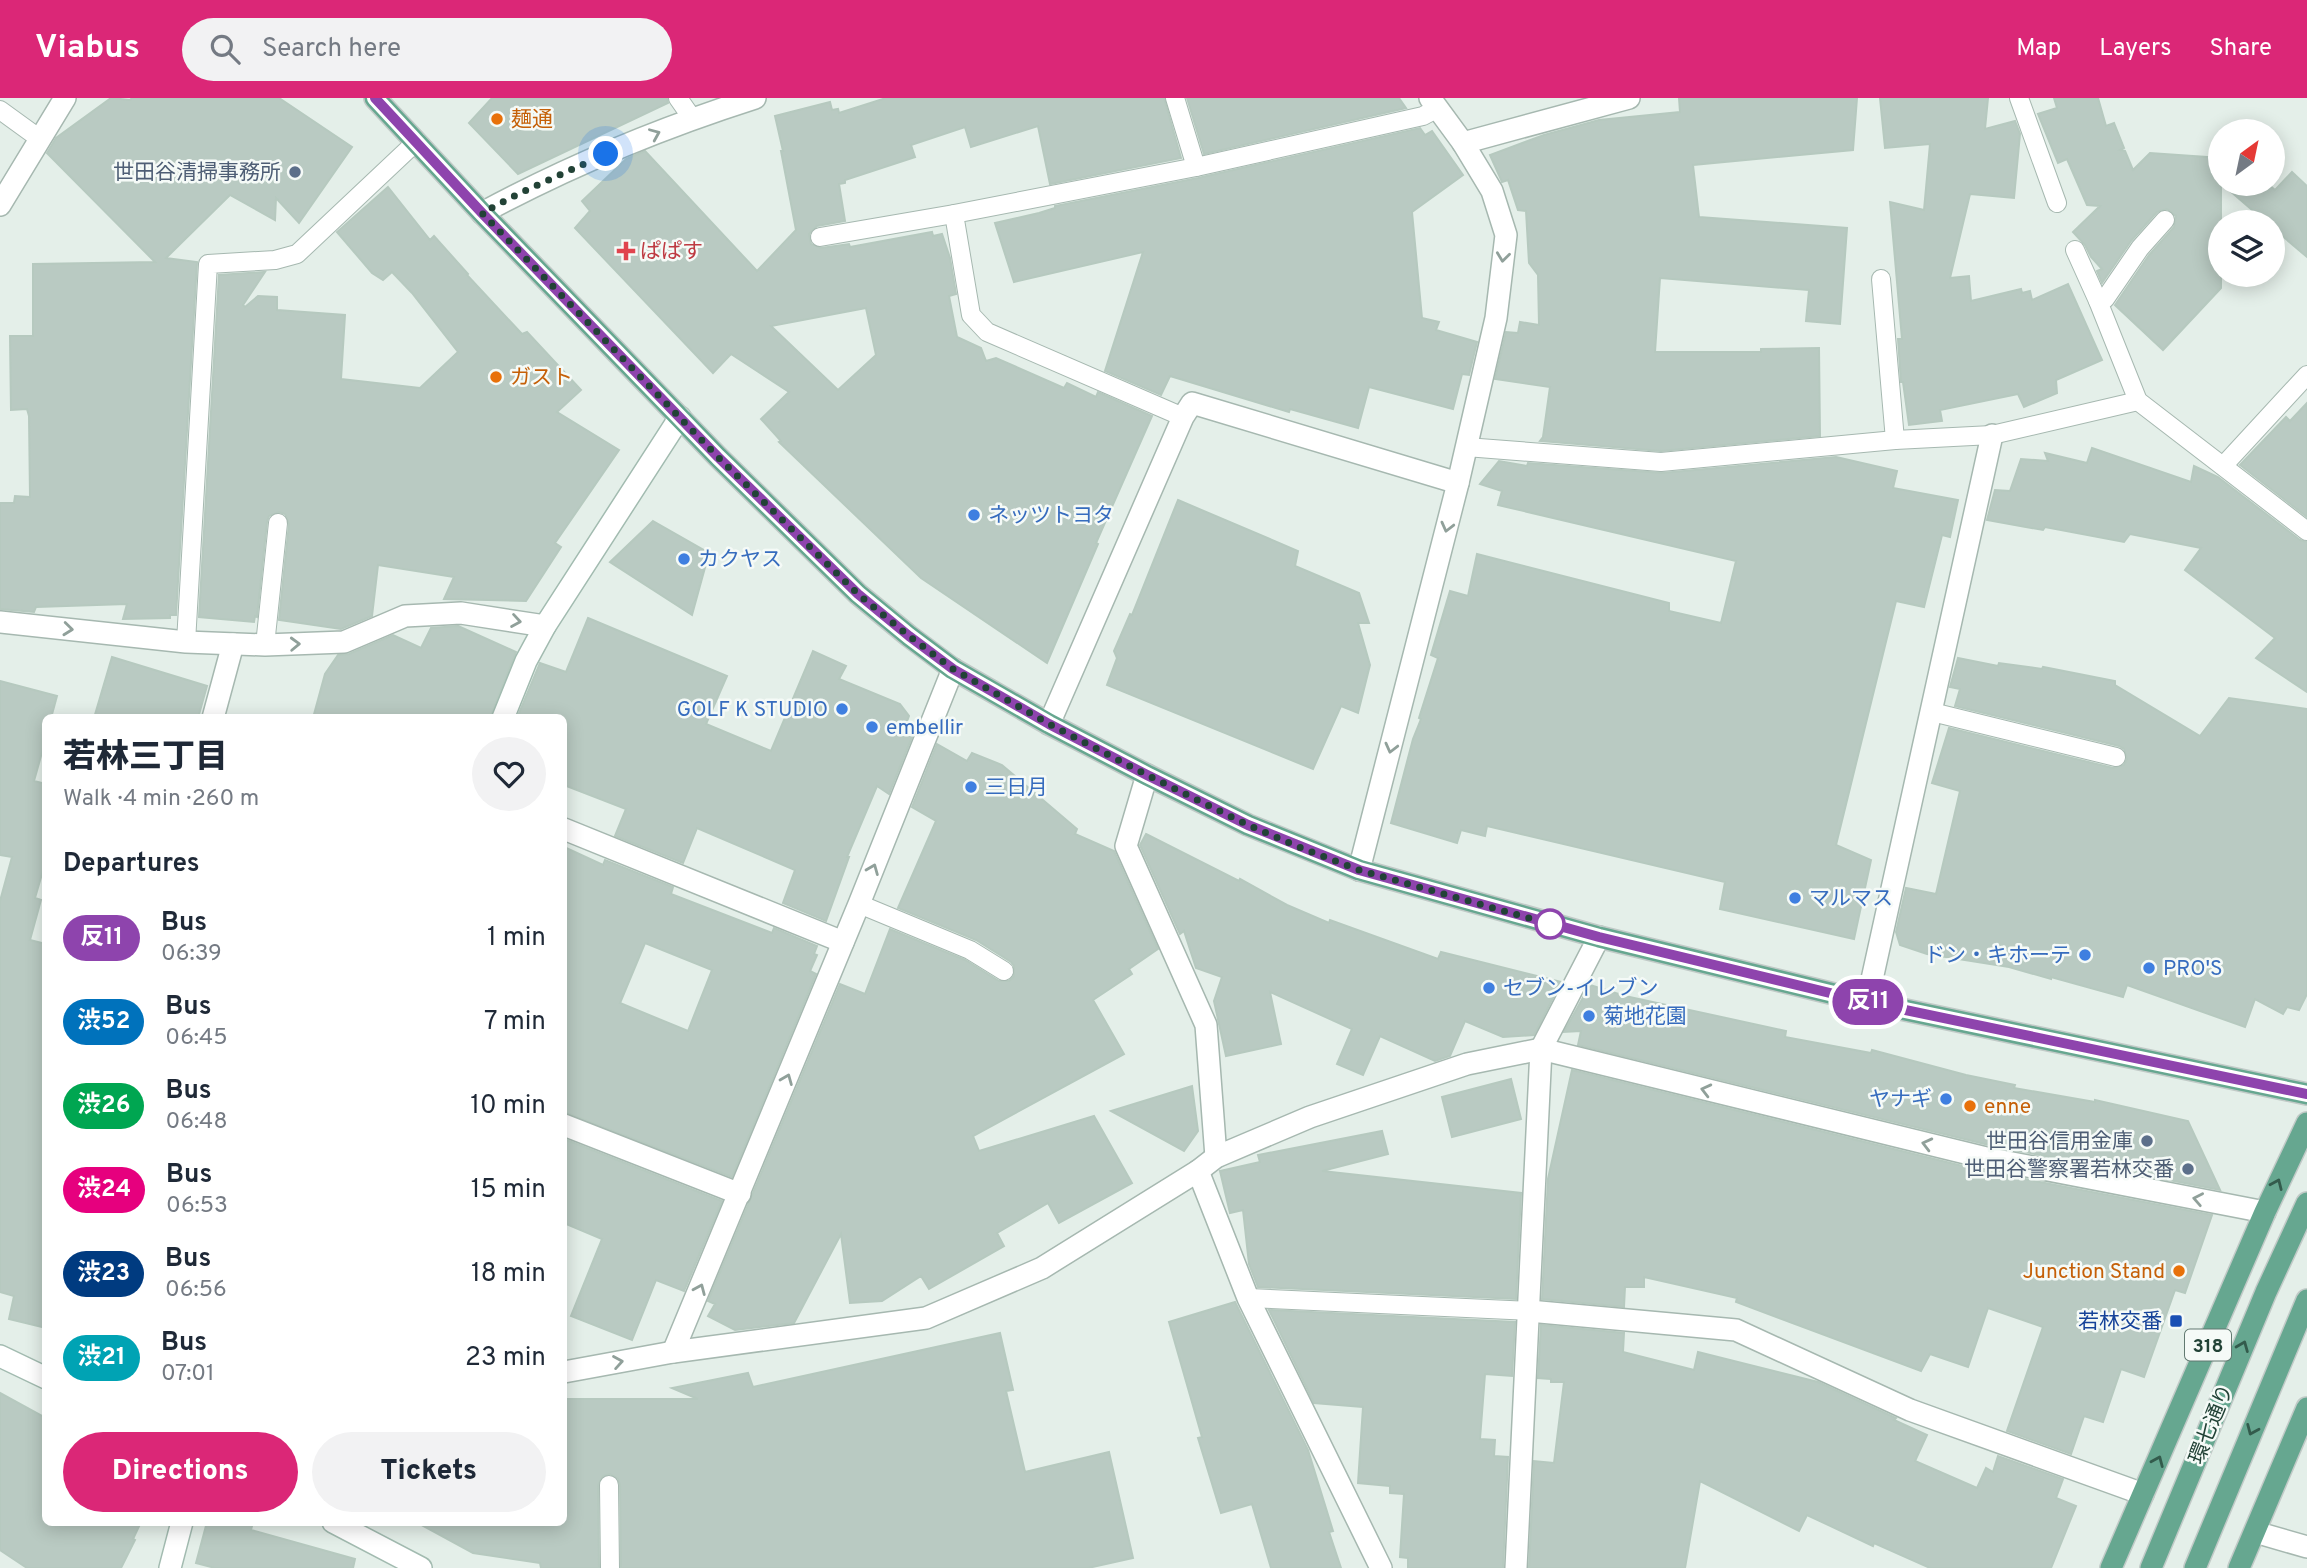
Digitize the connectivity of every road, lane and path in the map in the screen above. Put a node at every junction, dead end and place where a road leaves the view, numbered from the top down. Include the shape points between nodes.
1 (65, 98) edge
2 (375, 98) edge
3 (678, 98) edge
4 (755, 98) edge
5 (1175, 98) edge
6 (1629, 98) edge
7 (2018, 98) edge
8 (1434, 103) edge
9 (0, 110) edge
10 (692, 118) junction
11 (40, 139) junction
12 (416, 141) junction
13 (1463, 143) junction
14 (1196, 167) junction
15 (2057, 203) dead end
16 (0, 205) edge
17 (482, 213) junction
18 (954, 214) junction
19 (2165, 220) dead end
20 (820, 236) dead end
21 (2075, 250) dead end
22 (1881, 279) dead end
23 (2098, 301) junction
24 (2307, 375) edge
25 (2138, 401) junction
26 (1183, 416) junction
27 (680, 417) junction
28 (1992, 435) junction
29 (1895, 440) junction
30 (1466, 447) junction
31 (2223, 466) junction
32 (1458, 483) junction
33 (278, 523) dead end
34 (2307, 531) edge
35 (0, 622) edge
36 (545, 626) junction
37 (186, 642) junction
38 (233, 644) junction
39 (265, 645) junction
40 (953, 669) junction
41 (1932, 712) junction
42 (214, 714) edge
43 (505, 714) edge
44 (1049, 724) junction
45 (2116, 757) dead end
46 (1147, 775) junction
47 (567, 830) edge
48 (1359, 870) junction
49 (859, 904) junction
50 (1599, 937) junction
51 (843, 942) junction
52 (1004, 971) dead end
53 (1867, 1002) junction
54 (1541, 1049) junction
55 (2307, 1094) edge
56 (2307, 1123) edge
57 (567, 1126) edge
58 (1216, 1157) junction
59 (1198, 1171) junction
60 (740, 1194) junction
61 (2307, 1203) edge
62 (2265, 1212) junction
63 (1248, 1298) junction
64 (2307, 1300) edge
65 (1529, 1311) junction
66 (673, 1352) junction
67 (0, 1356) edge
68 (567, 1371) edge
69 (42, 1376) edge
70 (2307, 1408) edge
71 (609, 1485) dead end
72 (2143, 1494) junction
73 (181, 1526) edge
74 (341, 1526) edge
75 (2255, 1532) junction
76 (2307, 1547) edge
77 (170, 1568) edge
78 (421, 1568) edge
79 (610, 1568) edge
80 (1381, 1568) edge
81 (1516, 1568) edge
82 (2111, 1568) edge
83 (2151, 1568) edge
84 (2195, 1568) edge
85 (2239, 1568) edge

1 - 11 street
2 - 12 main road
3 - 10 lane
4 - 10 street
5 - 14 lane
6 - 13 street
7 - 15 lane
8 - 13 street
8 - 14 lane via 1423,116
9 - 11 lane
17 -> 10 street
11 - 16 street
12 - 17 main road
12 - 37 lane via 297,254 275,260 208,264
13 -> 30 street via 1492,191 1506,234 1496,318
14 - 18 lane
17 - 27 main road
18 - 20 lane
18 - 26 lane via 971,314 987,332
19 - 23 lane via 2105,299
21 - 23 lane
22 - 29 lane
23 - 25 lane
24 - 31 lane
25 - 28 lane
25 - 31 lane
26 - 32 street via 1192,403
26 - 44 street
27 - 36 street
27 - 40 main road via 858,594
28 - 29 lane
28 - 41 street
29 - 30 lane via 1661,462
30 - 32 street
31 - 34 lane
32 -> 48 street
33 - 39 lane
35 -> 37 street
39 -> 36 street via 344,642 405,616 461,613
36 - 43 street
37 - 38 street
38 - 39 street
38 - 42 street
40 - 44 main road
49 -> 40 street
41 - 45 lane
41 - 53 street
44 - 46 main road
46 - 48 main road via 1248,825
46 - 58 street via 1126,846 1206,1025
47 - 51 street
48 - 50 main road
49 - 51 street
49 - 52 lane via 970,950
50 - 53 main road
50 - 54 street
60 -> 51 street
53 - 55 main road
54 - 58 street via 1454,1068 1310,1118
62 -> 54 street via 1986,1158
54 - 65 street
62 -> 56 main road, 318
57 - 60 street
58 - 59 street
59 - 63 street
59 - 66 street via 1042,1268 926,1318
66 -> 60 street
83 -> 61 main road, 環七通り / 318
72 -> 62 main road, 318
63 - 65 lane
63 - 80 street
64 -> 84 main road, 環七通り
65 - 72 street via 1736,1330 1910,1410
65 - 81 street
68 -> 66 street
67 - 69 street
70 - 75 main road
71 - 79 lane
72 - 82 main road, 318
73 - 77 street
74 - 78 street
75 - 76 street
75 - 85 main road

